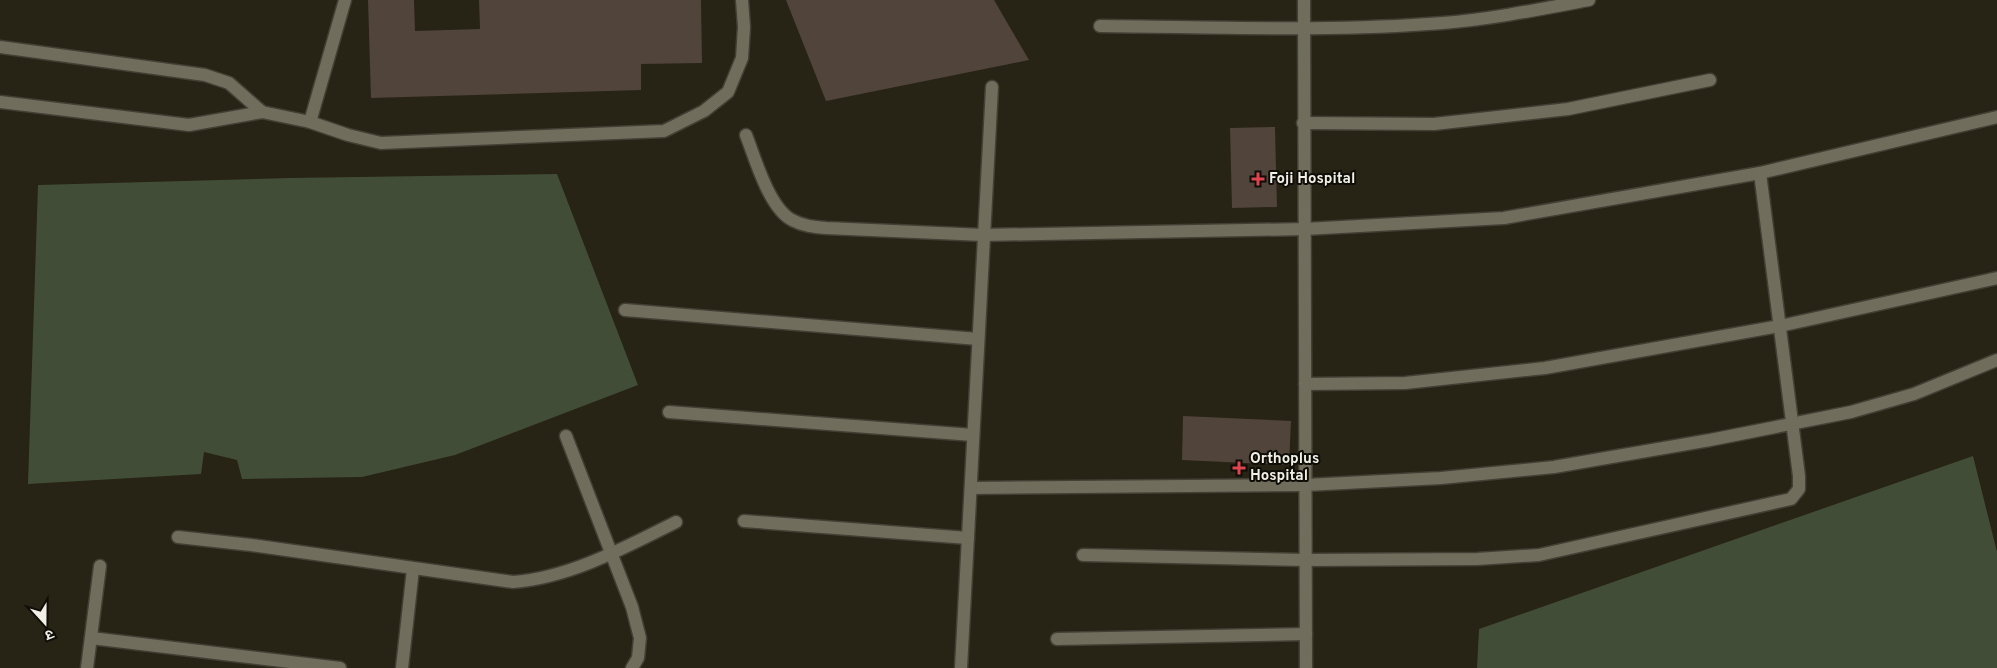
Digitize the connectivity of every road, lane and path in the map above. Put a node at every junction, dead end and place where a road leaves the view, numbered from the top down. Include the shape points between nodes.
1 (345, 0) edge
2 (742, 0) edge
3 (1304, 0) edge
4 (1589, 0) edge
5 (1100, 26) dead end
6 (1304, 28) junction
7 (0, 47) edge
8 (1710, 80) dead end
9 (992, 87) dead end
10 (0, 102) edge
11 (262, 112) junction
12 (1997, 117) edge
13 (310, 122) junction
14 (1303, 123) junction
15 (746, 135) dead end
16 (1760, 173) junction
17 (1305, 229) junction
18 (983, 235) junction
19 (1997, 278) edge
20 (625, 310) dead end
21 (1780, 326) junction
22 (978, 339) junction
23 (1997, 360) edge
24 (1305, 384) junction
25 (669, 412) dead end
26 (1793, 424) junction
27 (973, 435) junction
28 (566, 436) dead end
29 (1306, 485) junction
30 (971, 488) junction
31 (744, 521) dead end
32 (676, 522) dead end
33 (178, 537) dead end
34 (968, 538) junction
35 (611, 554) junction
36 (1083, 555) dead end
37 (1306, 560) junction
38 (100, 566) dead end
39 (413, 568) junction
40 (1306, 634) junction
41 (91, 638) junction
42 (1057, 639) dead end
43 (87, 668) edge
44 (340, 668) edge
45 (402, 668) edge
46 (632, 668) edge
47 (961, 668) edge
48 (1306, 668) edge

1 - 13 street
2 - 13 street via 742,58 728,92 704,111 664,131 381,143
3 - 6 street
4 - 6 street via 1443,23
5 - 6 street
6 - 14 street
7 - 11 street via 205,75 229,83
8 - 14 street via 1568,109 1434,124
9 - 18 street
10 - 11 street via 189,125
11 - 13 street
12 - 16 street
14 - 17 street
15 - 18 street via 779,209 790,219 807,226 826,228
16 - 17 street via 1504,218
16 - 21 street
17 - 18 street
17 - 24 street
18 - 22 street
19 - 21 street
20 - 22 street
21 - 24 street via 1545,368 1405,383
21 - 26 street
22 - 27 street
23 - 26 street via 1914,394
24 - 29 street
25 - 27 street
26 - 29 street via 1554,467 1441,478
26 - 37 street via 1799,489 1791,499 1539,555 1477,559
27 - 30 street
28 - 35 street
29 - 30 street
29 - 37 street
30 - 34 street
31 - 34 street
32 - 35 street
33 - 39 street
34 - 47 street
35 - 39 street via 532,581 513,582
35 - 46 street via 632,607 640,638 638,658
36 - 37 street
37 - 40 street
38 - 41 street
39 - 45 street
40 - 42 street
40 - 48 street
41 - 43 street
41 - 44 street

